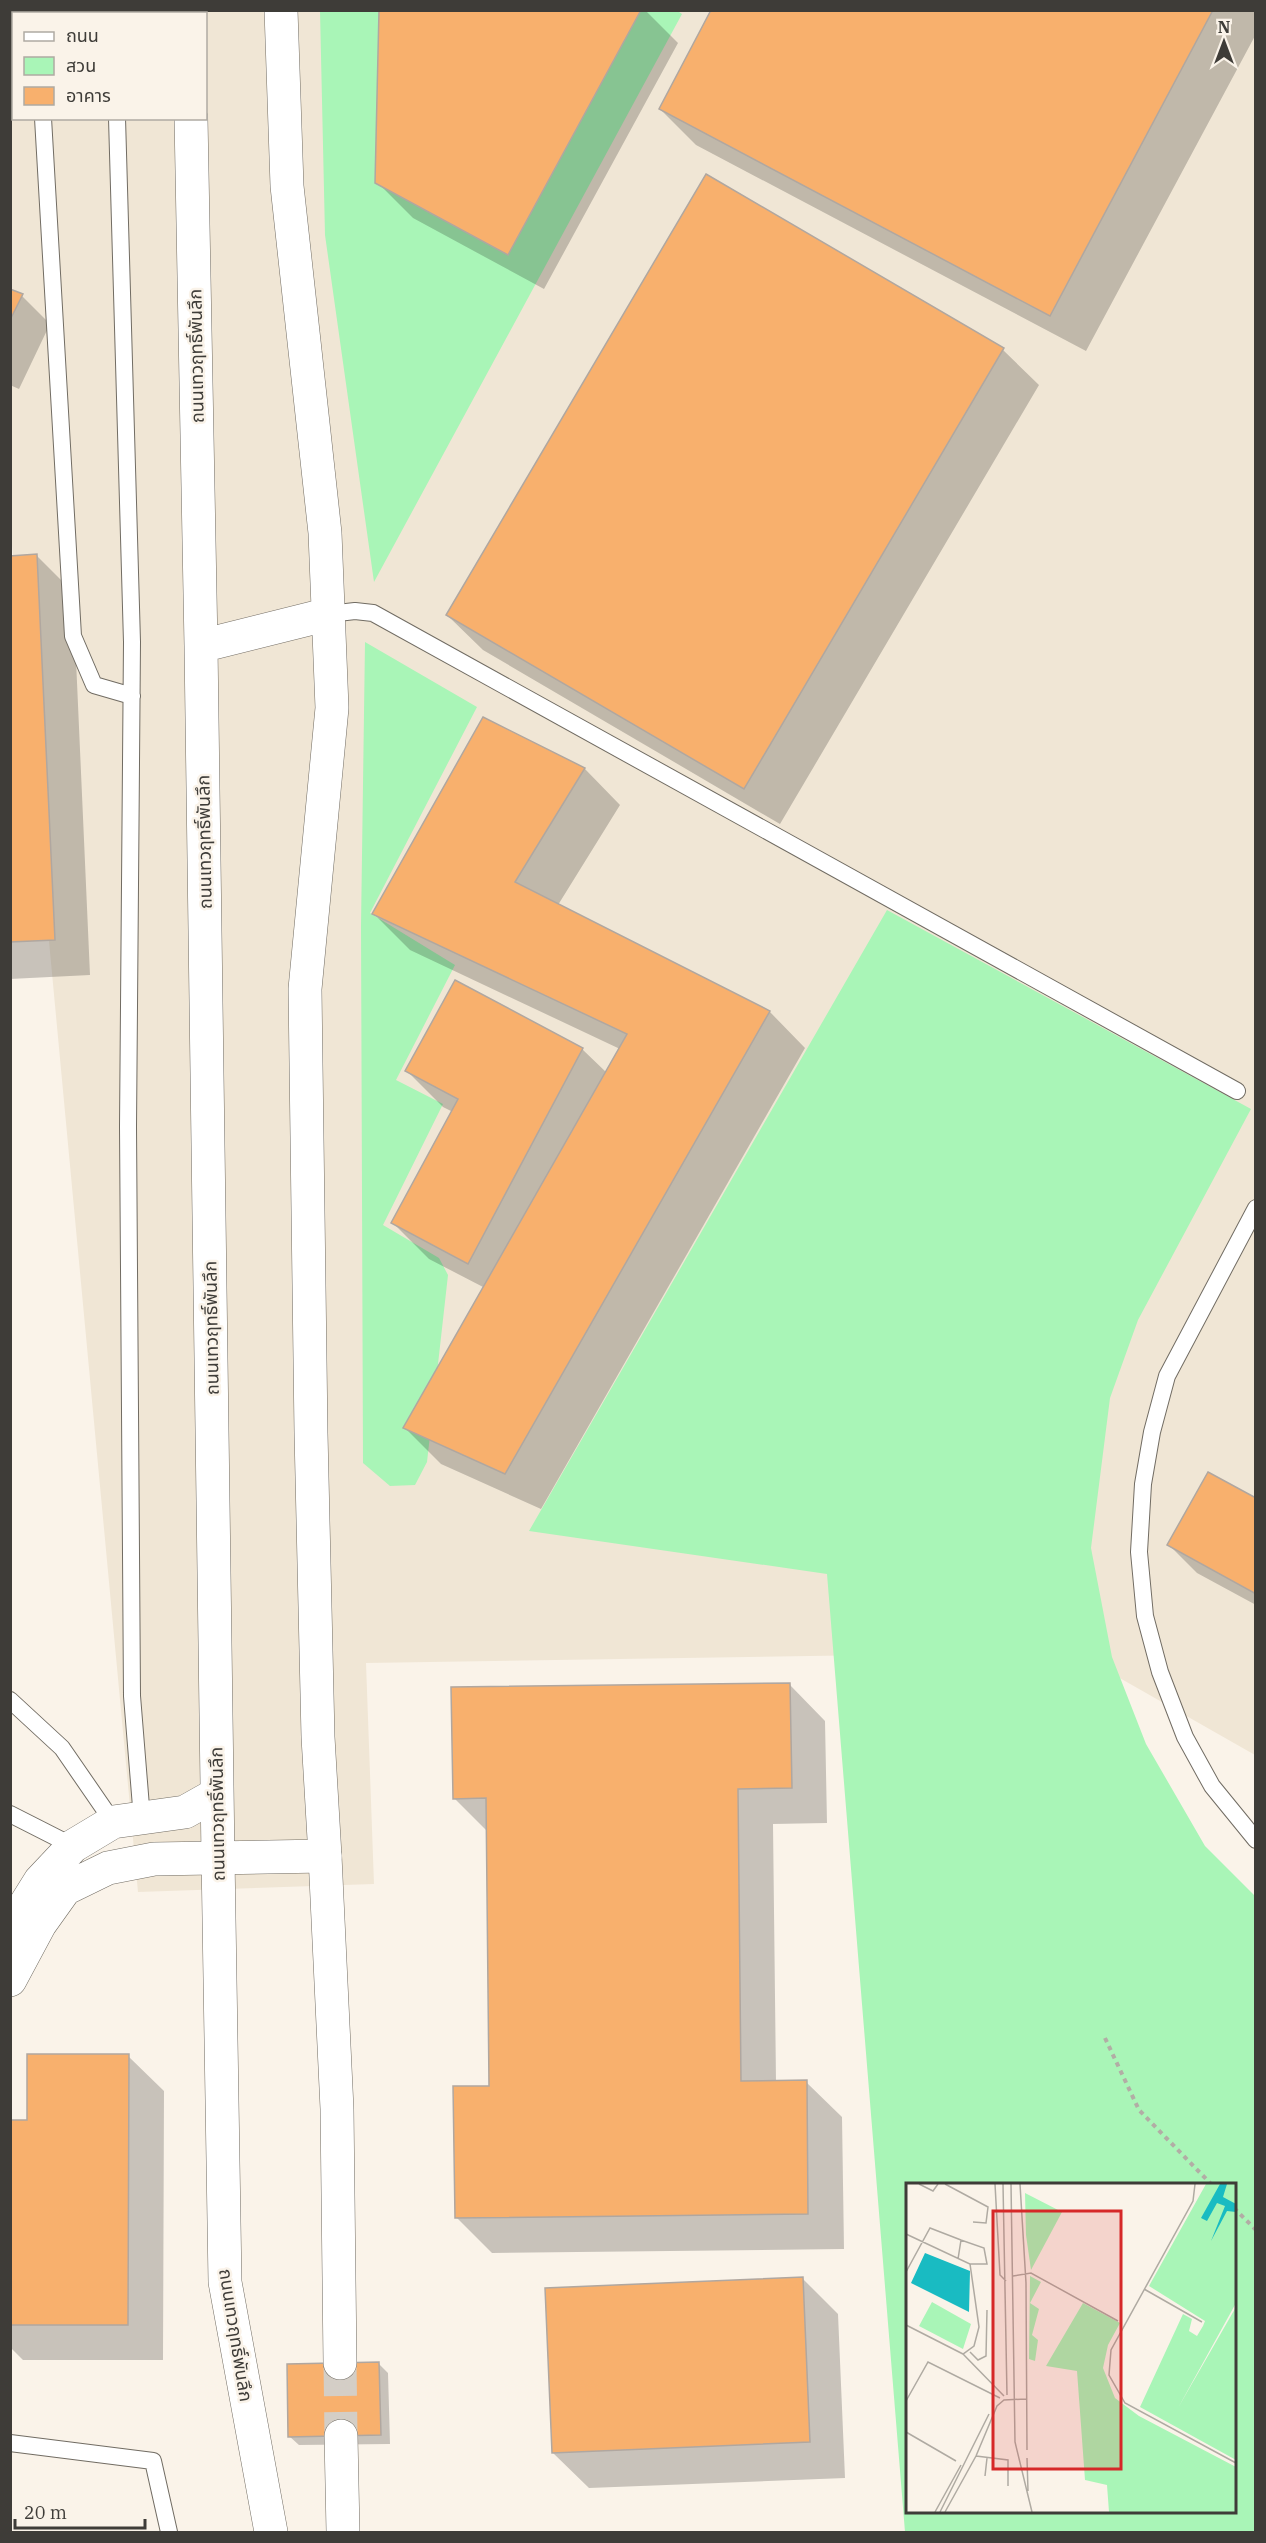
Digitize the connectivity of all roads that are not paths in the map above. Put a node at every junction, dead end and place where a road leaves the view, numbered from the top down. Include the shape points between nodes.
1 (281, 10) edge
2 (43, 120) edge
3 (117, 120) edge
4 (191, 120) edge
5 (329, 614) junction
6 (201, 646) junction
7 (132, 696) junction
8 (1237, 1091) dead end
9 (1256, 1208) edge
10 (10, 1700) edge
11 (217, 1794) junction
12 (10, 1814) edge
13 (128, 1821) junction
14 (1256, 1840) edge
15 (73, 1846) junction
16 (324, 1856) junction
17 (218, 1857) junction
18 (10, 1929) edge
19 (10, 1980) edge
20 (340, 2363) tunnel mouth
21 (341, 2436) tunnel mouth
22 (10, 2443) edge
23 (169, 2532) edge
24 (271, 2532) edge
25 (343, 2532) edge

1 - 5 street via 286,186 325,533
2 - 7 lane via 73,636 94,685
3 - 7 lane
4 - 6 street, ถนนเทวฤทธิ์พันลึก
5 - 6 street
5 - 8 lane via 373,613
5 - 16 street via 332,708 305,989 312,1480
6 - 11 street, ถนนเทวฤทธิ์พันลึก
7 - 13 lane via 128,1128 132,1684
9 - 14 lane via 1167,1376 1143,1484 1139,1552 1145,1616 1160,1672 1185,1737 1212,1786
10 - 13 lane via 62,1748
11 - 13 street via 184,1812
11 - 17 street, ถนนเทวฤทธิ์พันลึก
12 - 15 lane
13 - 15 street
15 - 18 street via 40,1881
16 - 17 street
16 - 20 street via 337,2109
17 - 19 street via 154,1859 108,1868 65,1889 40,1924
17 - 24 street, ถนนเทวฤทธิ์พันลึก via 225,2282
21 - 25 street
22 - 23 lane via 153,2461

